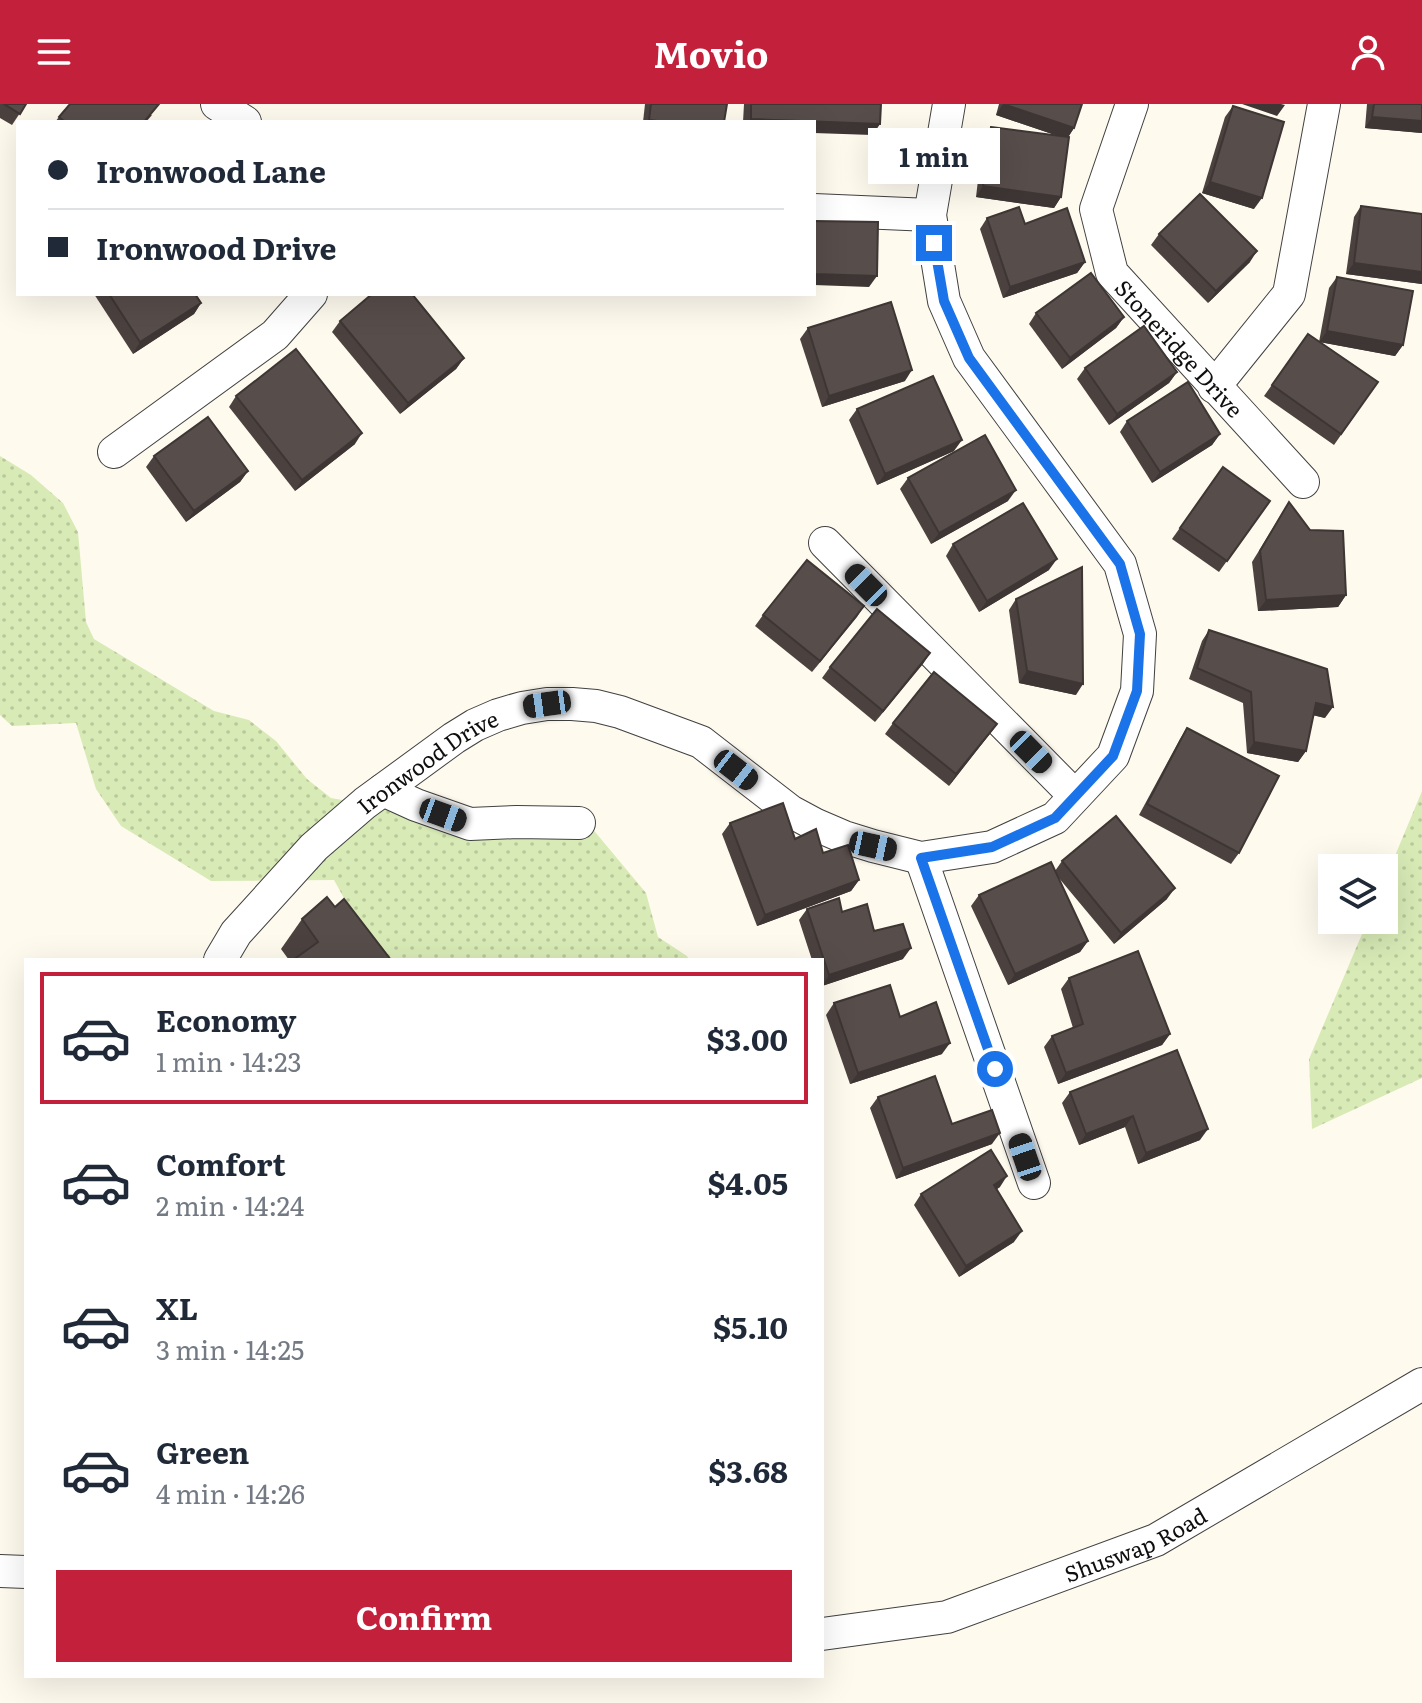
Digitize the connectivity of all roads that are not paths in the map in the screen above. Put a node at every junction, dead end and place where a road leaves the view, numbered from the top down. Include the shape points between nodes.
1 (217, 104) edge
2 (949, 104) edge
3 (1132, 104) edge
4 (1324, 104) edge
5 (242, 120) edge
6 (816, 210) edge
7 (930, 215) junction
8 (309, 296) edge
9 (1214, 387) junction
10 (114, 452) dead end
11 (1303, 482) dead end
12 (825, 543) dead end
13 (383, 790) junction
14 (1075, 796) junction
15 (579, 823) dead end
16 (921, 858) junction
17 (221, 958) edge
18 (1034, 1183) dead end
19 (1422, 1384) edge
20 (0, 1571) edge
21 (24, 1572) edge
22 (824, 1634) edge

1 - 5 street
2 - 7 street, Ironwood Drive
3 - 9 street, Stoneridge Drive via 1096,209 1112,273
4 - 9 street via 1289,294
6 - 7 street
7 - 14 street, Ironwood Drive via 944,301 969,358 1120,564 1140,634 1137,691 1113,756
8 - 10 street via 275,335
9 - 11 street, Stoneridge Drive
12 - 14 street
13 - 15 street via 470,824
13 - 16 street, Ironwood Drive via 446,743 498,715 547,704 596,706 701,742 816,825
13 - 17 street, Ironwood Drive via 314,847 236,933
14 - 16 street, Ironwood Drive via 1055,818 992,847
16 - 18 street
19 - 22 street, Shuswap Road via 1156,1540 947,1617
20 - 21 street

